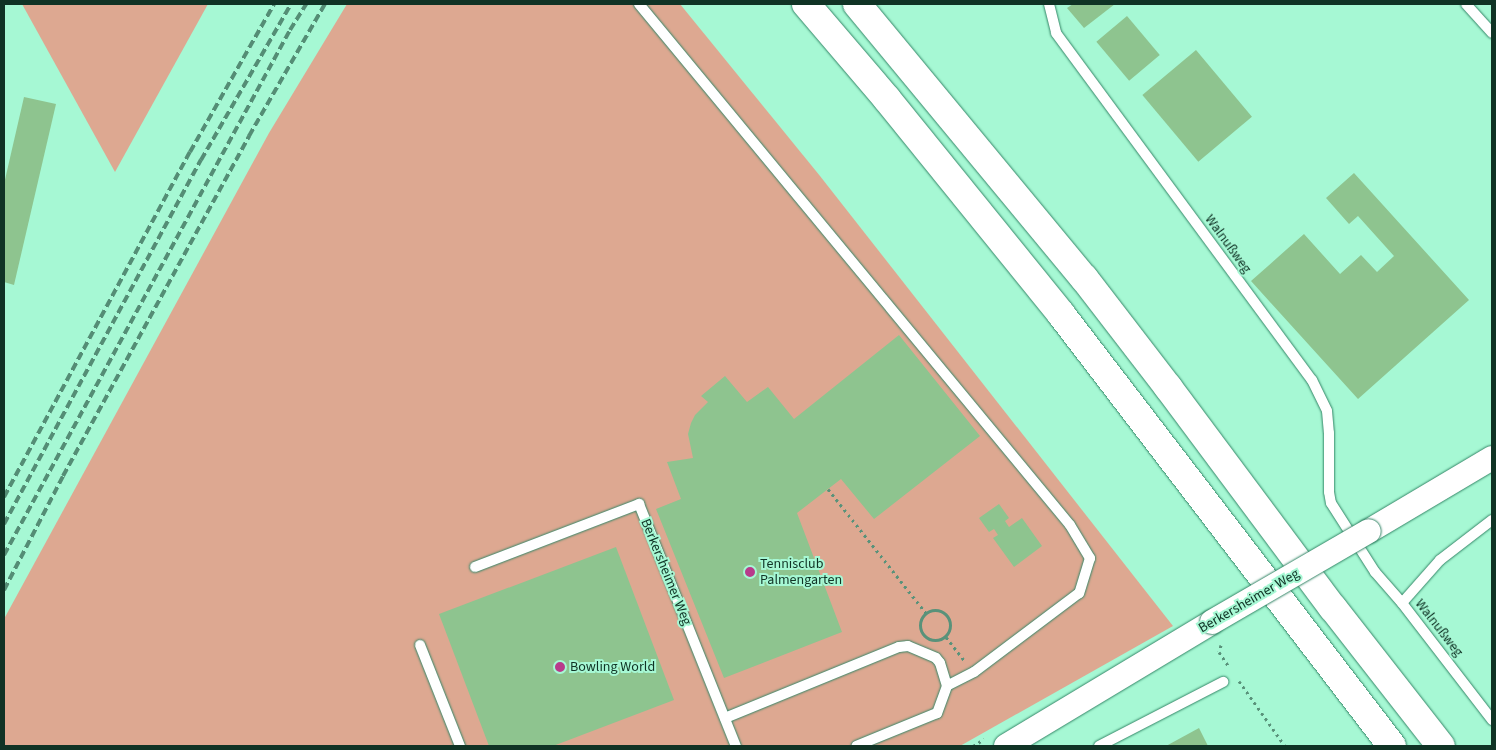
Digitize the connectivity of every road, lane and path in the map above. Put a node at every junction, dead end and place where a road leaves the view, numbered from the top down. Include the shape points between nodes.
1 (639, 4) edge
2 (806, 4) edge
3 (857, 4) edge
4 (1049, 4) edge
5 (1466, 4) edge
6 (1492, 33) edge
7 (1492, 458) edge
8 (828, 489) dead end
9 (1492, 520) edge
10 (475, 567) dead end
11 (1402, 603) junction
12 (926, 613) junction
13 (1217, 631) junction
14 (946, 637) junction
15 (420, 645) dead end
16 (974, 672) junction
17 (1237, 678) junction
18 (1223, 682) joint
19 (947, 686) junction
20 (725, 718) junction
21 (1492, 720) edge
22 (460, 746) edge
23 (736, 746) edge
24 (856, 746) edge
25 (1006, 746) edge
26 (1100, 746) edge
27 (1285, 746) edge
28 (1392, 746) edge
29 (1440, 746) edge

1 - 16 lane via 1070,525 1090,558 1079,592
2 - 28 highway via 1061,314
3 - 29 highway via 1084,278
4 - 11 lane, Walnußweg via 1056,34 1312,380 1327,411 1328,492 1339,518 1375,572
5 - 6 lane
7 - 13 street, Berkersheimer Weg, bridge via 1369,531
8 - 12 path
9 - 11 lane, Walnußweg via 1440,560
10 - 20 lane, Berkersheimer Weg via 639,504
11 - 21 lane, Walnußweg
12 - 14 path via 935,610 946,614 951,625
12 - 14 path via 920,625 924,637 935,641
13 - 17 path via 1219,652
13 - 25 street, Berkersheimer Weg
14 - 16 path
15 - 22 lane
16 - 19 lane
17 - 18 path
17 - 27 path
18 - 26 lane
19 - 20 lane via 936,658 908,646 899,647
19 - 24 lane via 937,713
20 - 23 lane, Berkersheimer Weg

